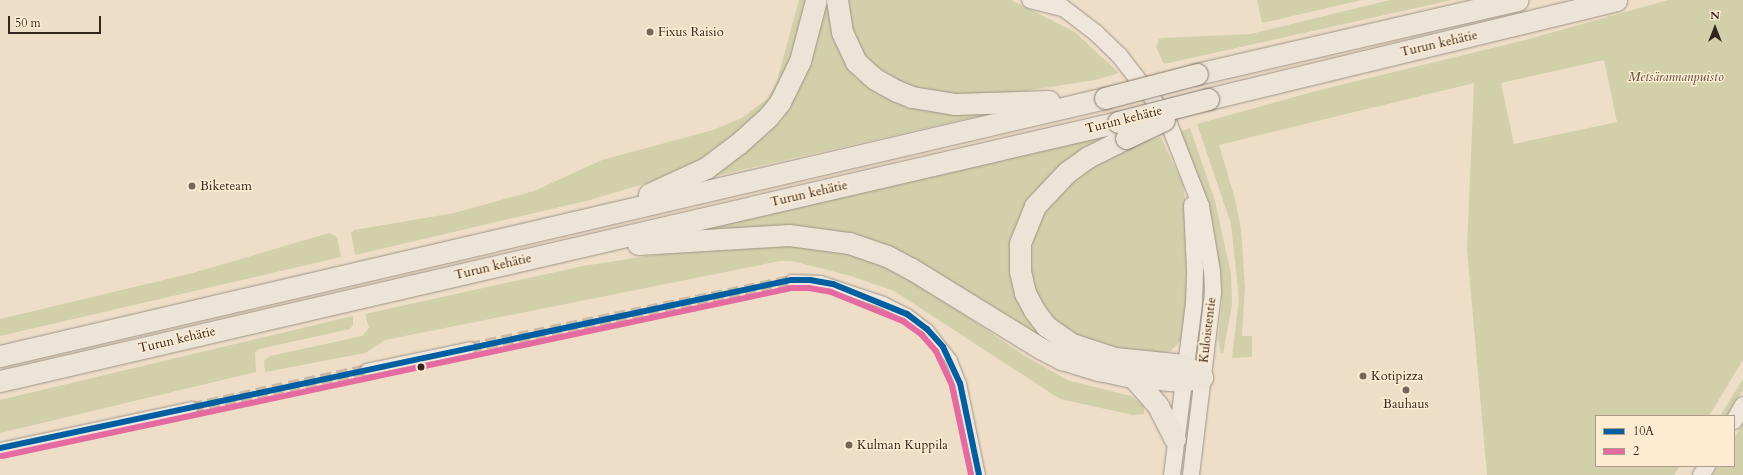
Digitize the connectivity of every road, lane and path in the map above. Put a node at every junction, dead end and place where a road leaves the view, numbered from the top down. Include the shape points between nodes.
1 (816, 0) edge
2 (837, 0) edge
3 (1030, 0) edge
4 (1518, 0) edge
5 (1616, 0) edge
6 (1058, 4) edge
7 (1105, 98) junction
8 (1122, 130) junction
9 (599, 216) junction
10 (566, 250) junction
11 (791, 280) tunnel mouth
12 (470, 347) tunnel mouth
13 (0, 356) edge
14 (366, 369) tunnel mouth
15 (1190, 375) junction
16 (1133, 377) junction
17 (0, 382) edge
18 (1743, 405) edge
19 (192, 407) tunnel mouth
20 (1735, 419) edge
21 (1175, 439) junction
22 (0, 448) edge
23 (979, 475) edge
24 (1172, 475) edge
25 (1191, 475) edge

1 - 9 highway via 800,61 788,87 780,102 755,131 706,168
2 - 7 highway via 842,32 856,62 875,79 912,97 955,104
3 - 6 street, Kuloistentie
4 - 7 highway, Turun kehätie, bridge via 1197,74
5 - 8 highway, Turun kehätie, bridge via 1208,99
6 - 15 street, Kuloistentie via 1096,33 1119,55 1153,99 1169,124 1201,206 1212,271 1213,293
7 - 9 highway, Turun kehätie
8 - 10 highway, Turun kehätie
8 - 15 highway via 1072,168 1035,206 1020,243 1022,281 1028,301 1039,318 1054,333 1072,344 1115,358
9 - 13 highway, Turun kehätie
10 - 16 highway via 771,235 808,236 849,244 887,256 910,268 1062,359
10 - 17 highway, Turun kehätie
11 - 23 street via 820,281 875,299 907,314 927,329 951,360 960,383
12 - 14 street
15 - 16 highway
15 - 21 street, Kuloistentie
15 - 25 street, Kuloistentie
16 - 21 highway via 1158,406
18 - 20 street
19 - 22 street
21 - 24 street, Kuloistentie

